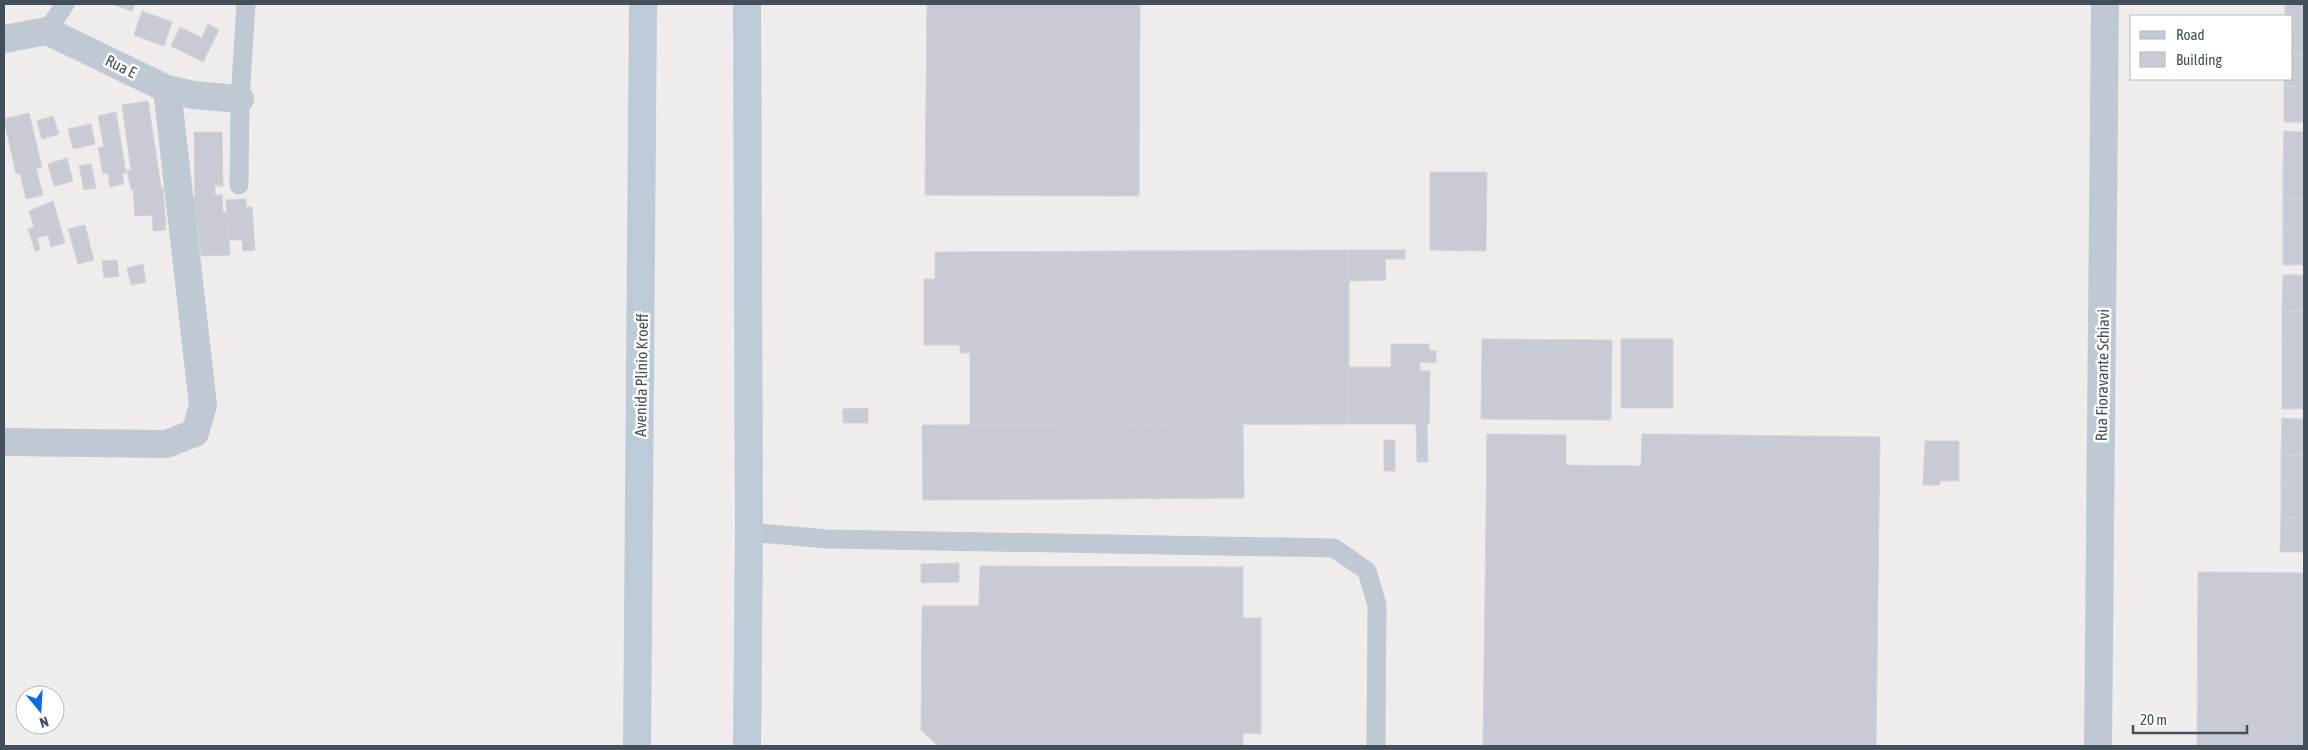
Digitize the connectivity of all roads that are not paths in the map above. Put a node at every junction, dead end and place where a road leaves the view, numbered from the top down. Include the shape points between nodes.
1 (65, 4) edge
2 (246, 4) edge
3 (643, 4) edge
4 (747, 4) edge
5 (2106, 4) edge
6 (47, 31) junction
7 (4, 39) edge
8 (167, 89) junction
9 (240, 99) junction
10 (239, 185) dead end
11 (4, 442) edge
12 (749, 532) junction
13 (638, 746) edge
14 (747, 746) edge
15 (1376, 746) edge
16 (2098, 746) edge

1 - 6 lane
2 - 9 lane
3 - 13 main road, Avenida Plínio Kroeff
4 - 12 main road
5 - 16 street, Rua Fioravante Schiavi
6 - 7 street
6 - 8 street, Rua E
8 - 9 street, Rua E
8 - 11 street via 202,405 195,433 166,444
9 - 10 lane
12 - 14 main road
12 - 15 lane via 827,539 1334,548 1367,572 1377,605

